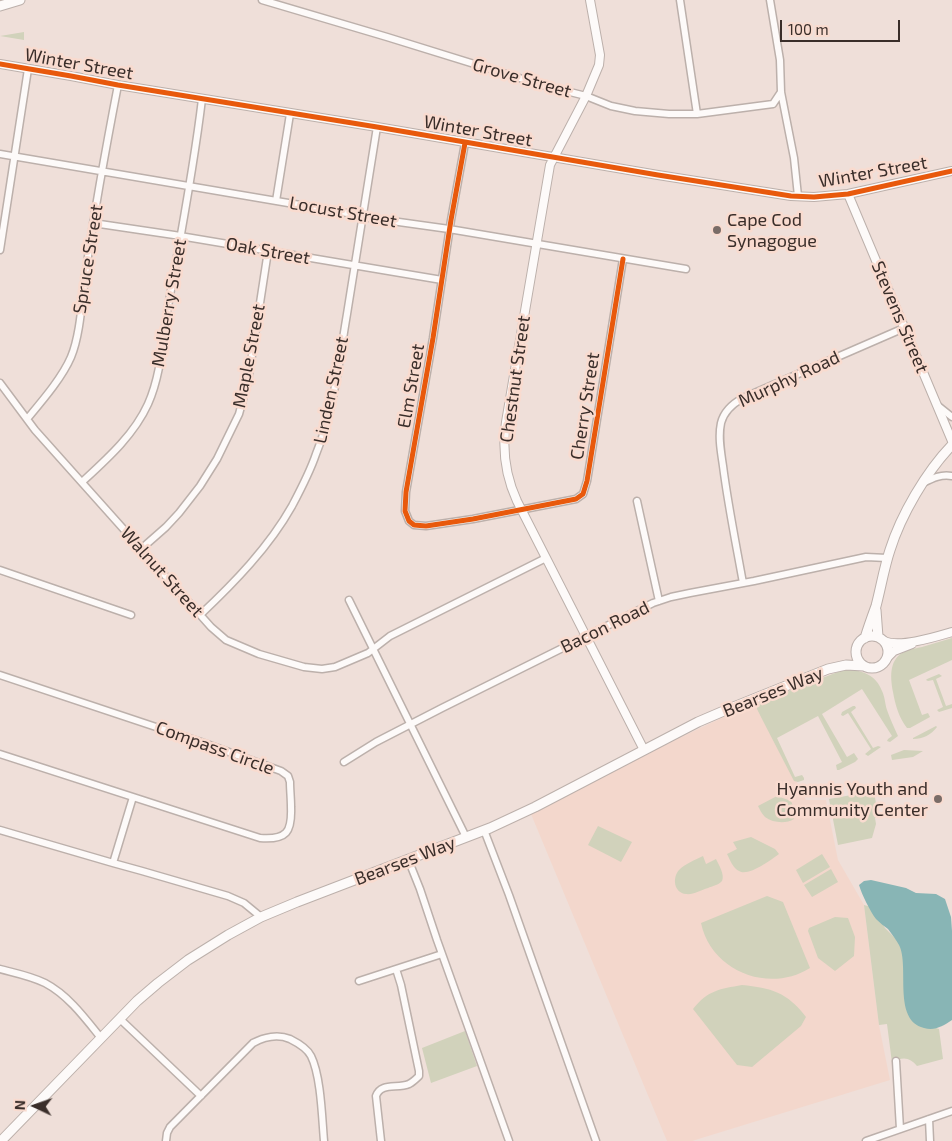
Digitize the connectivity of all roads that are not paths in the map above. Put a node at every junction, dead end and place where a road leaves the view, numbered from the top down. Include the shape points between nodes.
1 (20, 0) edge
2 (262, 0) edge
3 (590, 0) edge
4 (680, 0) edge
5 (770, 0) edge
6 (0, 6) edge
7 (0, 64) edge
8 (28, 69) junction
9 (118, 85) junction
10 (782, 92) junction
11 (586, 96) junction
12 (202, 99) junction
13 (290, 114) junction
14 (697, 114) junction
15 (377, 127) junction
16 (465, 142) junction
17 (0, 154) edge
18 (15, 157) junction
19 (553, 157) junction
20 (952, 171) edge
21 (102, 172) junction
22 (190, 186) junction
23 (848, 194) junction
24 (798, 196) junction
25 (276, 201) junction
26 (363, 217) junction
27 (93, 223) junction
28 (449, 229) junction
29 (181, 236) junction
30 (536, 243) junction
31 (0, 246) edge
32 (268, 251) junction
33 (623, 259) junction
34 (355, 266) junction
35 (686, 270) dead end
36 (442, 280) junction
37 (904, 328) junction
38 (0, 383) edge
39 (937, 405) junction
40 (952, 417) edge
41 (27, 419) junction
42 (952, 441) edge
43 (952, 446) edge
44 (952, 476) edge
45 (82, 482) junction
46 (923, 483) junction
47 (638, 501) dead end
48 (521, 510) junction
49 (141, 549) junction
50 (546, 558) junction
51 (887, 558) junction
52 (0, 570) edge
53 (743, 583) junction
54 (349, 600) dead end
55 (659, 601) junction
56 (876, 605) junction
57 (131, 615) dead end
58 (200, 615) junction
59 (952, 632) edge
60 (586, 636) junction
61 (864, 638) junction
62 (881, 639) junction
63 (922, 640) junction
64 (857, 648) junction
65 (373, 650) junction
66 (888, 657) junction
67 (864, 666) junction
68 (828, 669) junction
69 (0, 675) edge
70 (411, 725) junction
71 (644, 750) junction
72 (0, 754) edge
73 (344, 762) dead end
74 (133, 797) junction
75 (0, 830) edge
76 (484, 830) junction
77 (466, 837) junction
78 (408, 859) junction
79 (112, 863) junction
80 (261, 918) junction
81 (442, 954) junction
82 (0, 969) edge
83 (396, 969) junction
84 (359, 981) dead end
85 (120, 1019) junction
86 (101, 1038) junction
87 (896, 1061) dead end
88 (200, 1096) junction
89 (952, 1111) edge
90 (929, 1119) junction
91 (900, 1129) junction
92 (2, 1136) edge
93 (166, 1141) edge
94 (324, 1141) edge
95 (381, 1141) edge
96 (508, 1141) edge
97 (596, 1141) edge
98 (866, 1141) edge
99 (930, 1141) edge

1 - 6 main road
2 - 11 street, Grove Street
3 - 11 street, Chestnut Street via 600,60
4 - 14 street
5 - 10 street
7 - 8 street, Winter Street
8 - 9 street, Winter Street
8 - 18 street
9 - 12 street, Winter Street
9 - 21 street, Spruce Street
10 - 14 street, Grove Street via 773,104
10 - 24 street
11 - 14 street, Grove Street via 635,111
11 - 19 street, Chestnut Street
12 - 13 street, Winter Street
12 - 22 street, Mulberry Street
13 - 15 street, Winter Street
13 - 25 street
15 - 16 street, Winter Street
15 - 26 street, Linden Street
16 - 19 street, Winter Street
16 - 28 street, Elm Street
17 - 18 street, Locust Street
18 - 21 street, Locust Street
18 - 31 street
19 - 24 street, Winter Street
19 - 30 street, Chestnut Street
20 - 23 street, Winter Street
21 - 22 street, Locust Street
21 - 27 street, Spruce Street
22 - 25 street, Locust Street
22 - 29 street, Mulberry Street
23 - 24 street, Winter Street
23 - 37 street, Stevens Street
25 - 26 street, Locust Street
26 - 28 street, Locust Street
26 - 34 street, Linden Street
27 - 29 street, Oak Street
27 - 41 street, Spruce Street via 72,354
28 - 30 street, Locust Street
28 - 36 street, Elm Street
29 - 32 street, Oak Street
29 - 45 street, Mulberry Street via 160,360 144,413 129,434
30 - 33 street, Locust Street
30 - 48 street, Chestnut Street via 504,438 508,476
32 - 34 street, Oak Street
32 - 49 street, Maple Street via 248,381 239,414 200,486 172,520
33 - 35 street, Locust Street
33 - 48 street, Cherry Street via 585,491 576,499
34 - 36 street, Oak Street
34 - 58 street, Linden Street via 330,404 311,468 270,539
36 - 48 street, Elm Street via 406,492 407,516 414,525 426,526
37 - 39 street, Stevens Street
37 - 53 street, Murphy Road via 743,398 727,410 720,427 720,450
38 - 41 street, Walnut Street
39 - 40 street
39 - 42 street, Stevens Street
41 - 45 street, Walnut Street
43 - 46 main road
44 - 46 street via 935,477
45 - 49 street, Walnut Street
46 - 51 main road
47 - 55 street
48 - 50 street, Chestnut Street
49 - 58 street, Walnut Street
50 - 60 street, Chestnut Street
50 - 65 street, Walnut Street via 390,636
51 - 53 street, Bacon Road via 866,557
51 - 56 main road
52 - 57 street
53 - 55 street, Bacon Road
54 - 65 street
55 - 60 street, Bacon Road
56 - 61 main road
56 - 62 main road
58 - 65 street, Walnut Street via 232,643 304,666 335,667
59 - 63 street
60 - 70 street, Bacon Road
60 - 71 street, Chestnut Street
61 - 62 main road
61 - 64 main road
62 - 63 street via 894,644
62 - 66 main road via 888,648
63 - 66 street via 894,651
64 - 67 main road via 858,660
64 - 68 main road via 845,660
65 - 70 street
66 - 67 main road via 880,666
67 - 68 main road, Bearses Way
68 - 71 main road, Bearses Way via 703,720
69 - 74 street, Compass Circle via 204,742 284,773 290,782 291,824 280,836 260,838
70 - 73 street, Bacon Road
70 - 77 street
71 - 76 main road, Bearses Way
72 - 74 street, Compass Circle
74 - 79 street
75 - 79 street
76 - 77 main road, Bearses Way
76 - 97 street
77 - 78 main road, Bearses Way
78 - 80 main road, Bearses Way
78 - 81 street
79 - 80 street via 228,896 244,903
80 - 85 main road, Bearses Way via 188,960
81 - 83 street
81 - 96 street
82 - 86 street via 51,986 74,1006
83 - 84 street
83 - 95 street via 420,1071 411,1083 382,1088 377,1093
85 - 86 main road, Bearses Way
85 - 88 street
86 - 92 main road, Bearses Way
87 - 91 street
88 - 93 street via 170,1127
88 - 94 street via 253,1043 281,1036 304,1048 314,1064
89 - 90 street
90 - 91 street
90 - 99 street
91 - 98 street

